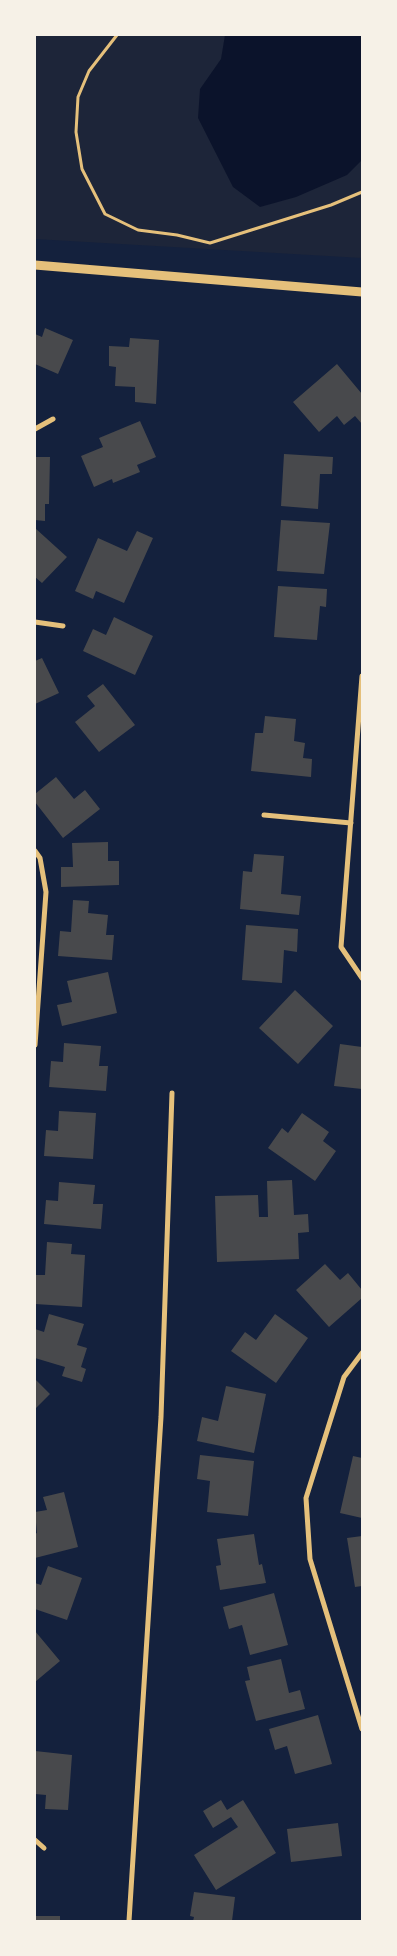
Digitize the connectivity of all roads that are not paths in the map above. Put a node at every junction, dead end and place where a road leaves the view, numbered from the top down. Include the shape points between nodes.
1 (35, 265) edge
2 (362, 292) edge
3 (53, 419) dead end
4 (35, 429) edge
5 (35, 622) edge
6 (63, 626) dead end
7 (362, 676) edge
8 (264, 815) dead end
9 (350, 823) junction
10 (35, 851) edge
11 (362, 978) edge
12 (35, 1045) edge
13 (172, 1093) dead end
14 (362, 1353) edge
15 (362, 1729) edge
16 (35, 1840) edge
17 (44, 1848) dead end
18 (129, 1921) edge

1 - 2 street
3 - 4 street
5 - 6 street
7 - 9 street
8 - 9 street
9 - 11 street via 341,947
10 - 12 street via 40,858 46,892
13 - 18 street via 160,1426
14 - 15 street via 344,1377 306,1498 310,1559
16 - 17 street

